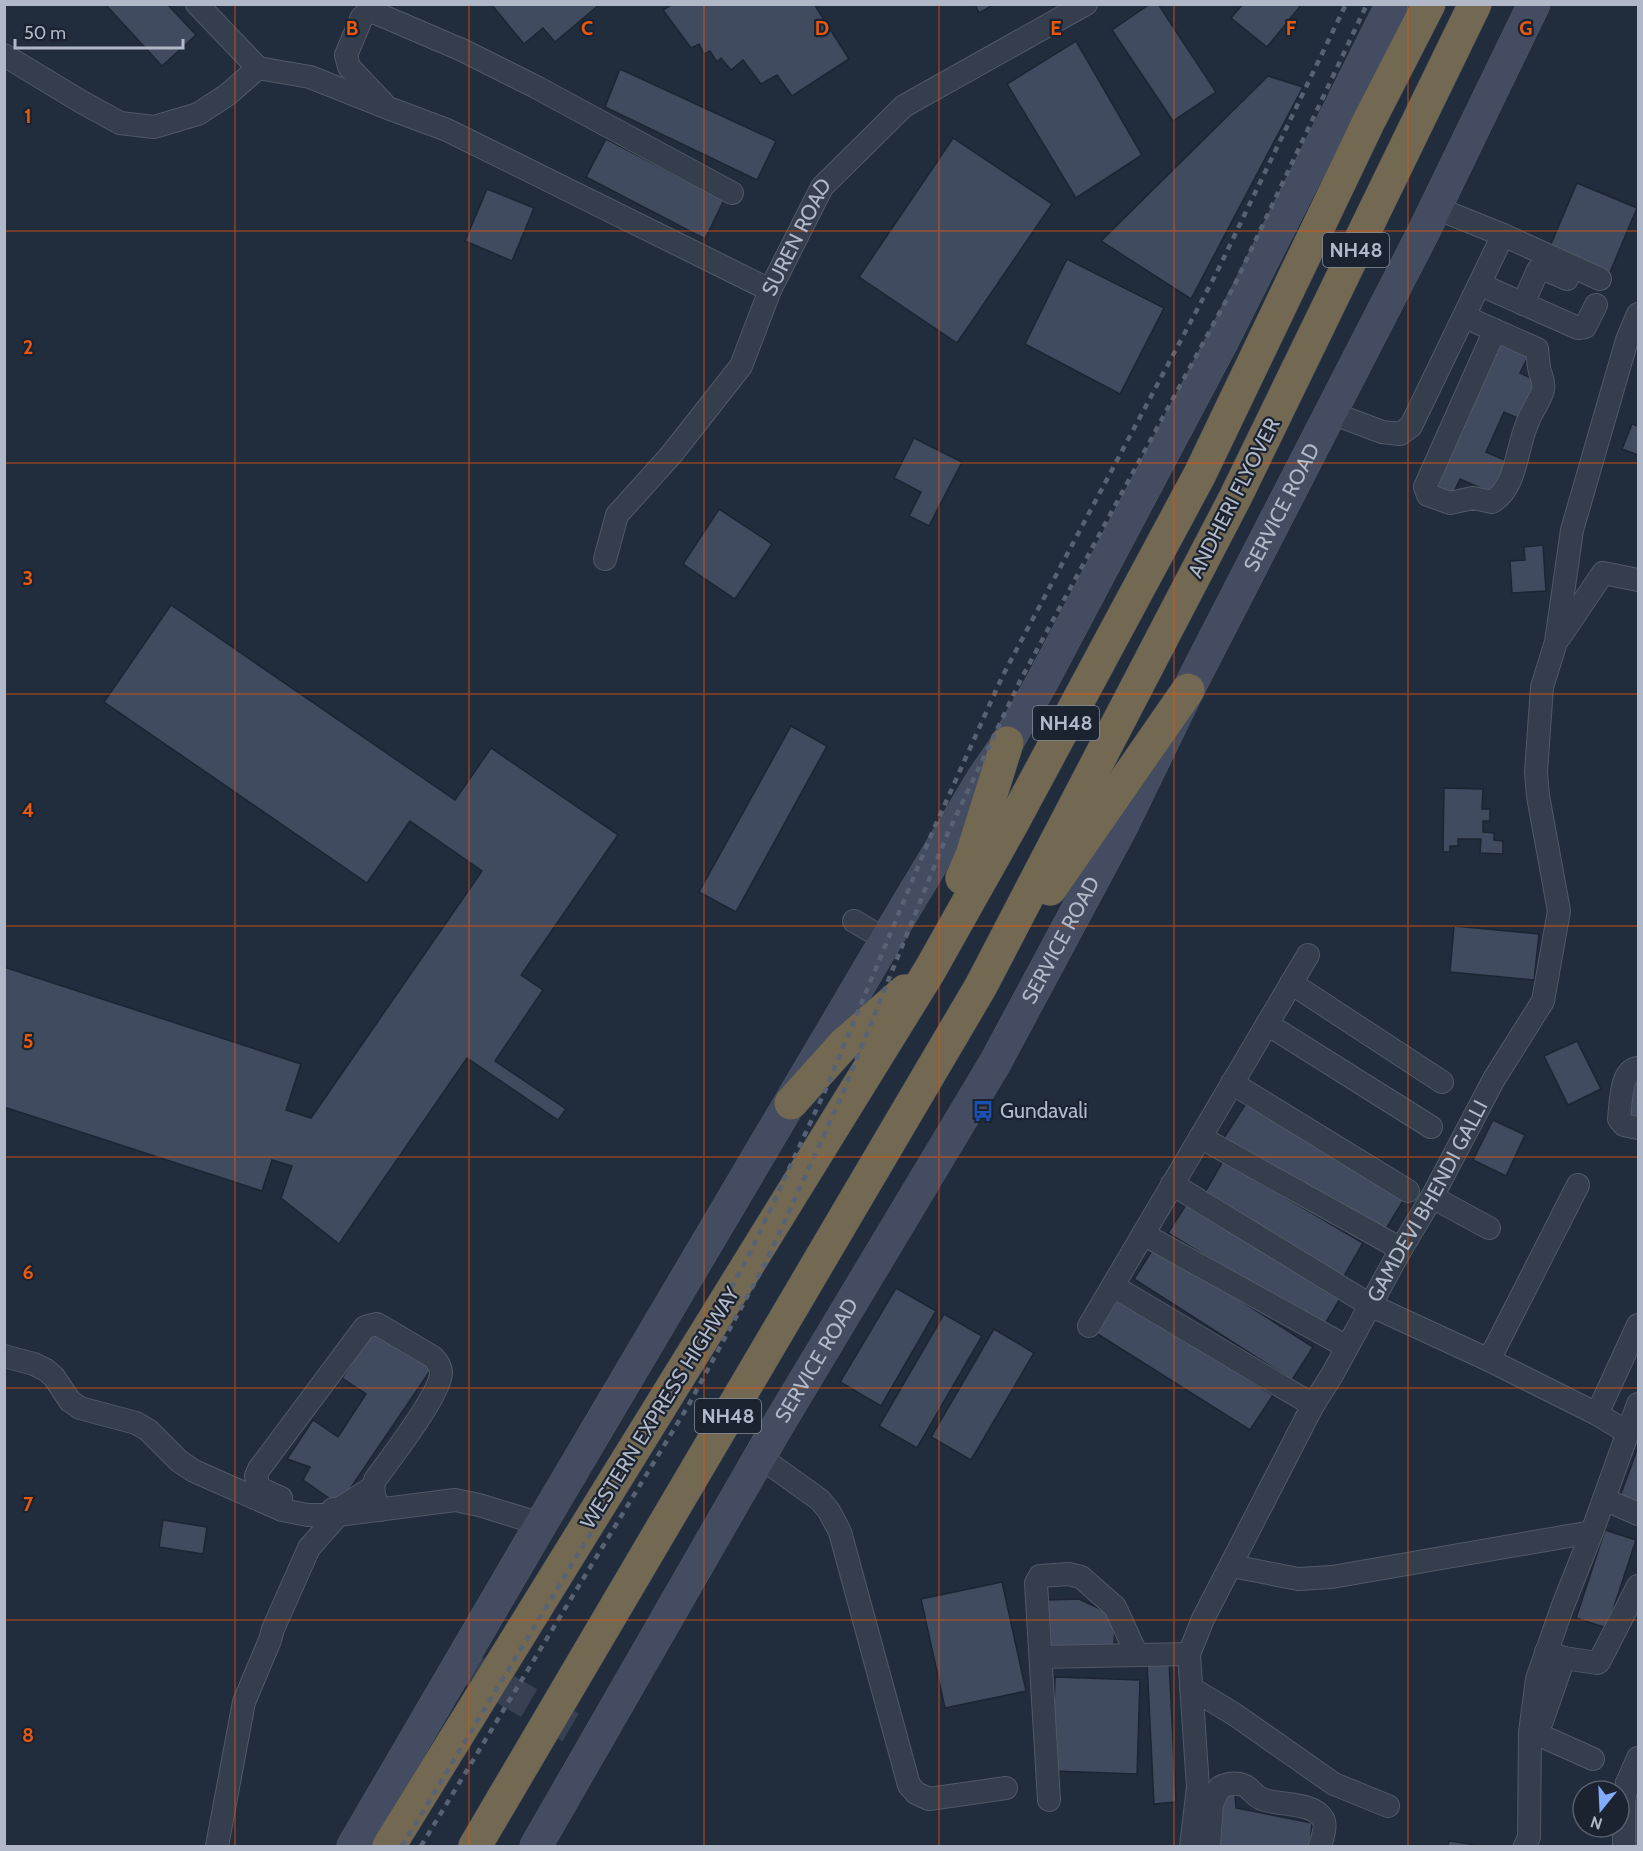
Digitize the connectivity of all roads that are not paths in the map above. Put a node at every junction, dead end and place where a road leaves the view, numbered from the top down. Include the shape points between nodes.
1 (197, 4) edge
2 (1086, 4) edge
3 (1392, 4) edge
4 (1429, 4) edge
5 (1475, 4) edge
6 (1534, 4) edge
7 (4, 55) edge
8 (258, 68) junction
9 (388, 108) junction
10 (732, 193) dead end
11 (1436, 208) junction
12 (1503, 236) junction
13 (1481, 285) junction
14 (770, 290) junction
15 (1598, 292) junction
16 (1523, 304) junction
17 (1638, 314) edge
18 (1465, 317) junction
19 (1495, 330) junction
20 (1332, 413) junction
21 (605, 559) dead end
22 (1638, 580) edge
23 (1556, 642) junction
24 (1188, 690) junction
25 (1007, 743) junction
26 (854, 921) dead end
27 (886, 940) junction
28 (1308, 955) dead end
29 (930, 969) junction
30 (1291, 983) junction
31 (981, 986) junction
32 (1266, 1024) junction
33 (1638, 1068) edge
34 (1442, 1082) dead end
35 (1232, 1083) junction
36 (791, 1102) junction
37 (1431, 1127) dead end
38 (1638, 1128) edge
39 (1200, 1137) junction
40 (1172, 1184) junction
41 (1578, 1185) dead end
42 (1408, 1191) dead end
43 (1432, 1197) junction
44 (1489, 1228) dead end
45 (1143, 1234) junction
46 (1401, 1249) junction
47 (1113, 1286) junction
48 (1370, 1305) junction
49 (1637, 1323) edge
50 (1089, 1326) dead end
51 (1347, 1347) junction
52 (4, 1356) edge
53 (1489, 1360) junction
54 (1610, 1379) junction
55 (1638, 1390) edge
56 (1638, 1404) edge
57 (1313, 1405) junction
58 (1597, 1414) junction
59 (1627, 1432) junction
60 (760, 1457) junction
61 (373, 1486) junction
62 (1604, 1499) junction
63 (380, 1510) junction
64 (1638, 1514) edge
65 (338, 1515) junction
66 (541, 1524) junction
67 (1592, 1532) junction
68 (1232, 1566) junction
69 (1638, 1586) edge
70 (1189, 1654) junction
71 (1137, 1655) junction
72 (1555, 1655) junction
73 (1041, 1657) junction
74 (1191, 1688) junction
75 (1534, 1733) junction
76 (1638, 1758) edge
77 (1593, 1759) dead end
78 (1633, 1783) edge
79 (1006, 1788) dead end
80 (1049, 1800) dead end
81 (1388, 1806) dead end
82 (218, 1846) edge
83 (353, 1846) edge
84 (389, 1846) edge
85 (475, 1846) edge
86 (536, 1846) edge
87 (1191, 1846) edge
88 (1209, 1846) edge
89 (1320, 1846) edge
90 (1525, 1846) edge
91 (1624, 1846) edge

1 - 8 street
2 - 14 street, SUREN ROAD via 904,106 822,187
3 - 25 street via 1222,342
4 - 29 highway, ANDHERI FLYOVER / NH48 via 1200,474
5 - 31 highway, ANDHERI FLYOVER / NH48 via 1236,496
6 - 11 street, SERVICE ROAD
7 - 8 street via 120,123 154,127 198,114
8 - 9 street via 310,77
9 - 10 street via 349,67 346,55 362,17 371,11 536,87
9 - 14 street via 447,130
11 - 12 street
11 - 20 street, SERVICE ROAD
12 - 13 street
12 - 15 street
13 - 16 street
13 - 18 street
14 - 21 street, SUREN ROAD via 741,366 671,455 617,515
15 - 16 street via 1544,269 1538,270
15 - 16 street via 1585,327 1578,328
17 - 23 street via 1572,530
18 - 19 street
18 - 20 street via 1411,426 1400,434 1382,432
19 - 19 street via 1537,349 1544,379 1542,391 1526,424 1512,477 1502,496 1492,502 1473,498 1450,503 1428,495 1425,487
20 - 24 street, SERVICE ROAD
22 - 23 street via 1603,573
23 - 43 street, GAMDEVI BHENDI GALLI via 1542,687 1536,772 1559,911 1543,1001 1494,1079
24 - 31 highway
24 - 60 street, SERVICE ROAD via 1122,826 995,1063
25 - 27 street
25 - 29 highway
26 - 27 street
27 - 36 street
28 - 30 street
29 - 36 highway via 844,1044
29 - 84 highway, WESTERN EXPRESS HIGHWAY / NH48
30 - 32 street
30 - 34 street
31 - 85 highway, NH48
32 - 35 street
32 - 37 street
33 - 38 street via 1629,1071 1625,1078 1619,1119 1624,1125
35 - 39 street
35 - 42 street
36 - 66 street
39 - 40 street
39 - 46 street
40 - 45 street
40 - 48 street
41 - 53 street
43 - 44 street
43 - 46 street, GAMDEVI BHENDI GALLI
45 - 47 street
45 - 51 street
46 - 48 street, GAMDEVI BHENDI GALLI
47 - 50 street
47 - 57 street
48 - 51 street, GAMDEVI BHENDI GALLI
48 - 53 street
49 - 54 street
51 - 57 street, GAMDEVI BHENDI GALLI
52 - 65 street via 46,1370 80,1408 148,1430 194,1471 282,1510
53 - 58 street
54 - 55 street
54 - 58 street
56 - 59 street
57 - 68 street, GAMDEVI BHENDI GALLI
58 - 59 street
59 - 62 street
60 - 79 street via 820,1500 836,1522 909,1785 929,1799
60 - 86 street, SERVICE ROAD
61 - 61 street via 429,1402 441,1372 433,1357 377,1324 365,1327 256,1476 260,1488 307,1509 339,1509
61 - 63 street
62 - 64 street
62 - 67 street
63 - 65 street
63 - 66 street via 455,1500
65 - 82 street via 309,1548 244,1702
66 - 83 street
67 - 68 street via 1332,1577 1298,1579
67 - 72 street via 1562,1608
68 - 70 street, GAMDEVI BHENDI GALLI
69 - 72 street via 1599,1662
70 - 71 street
70 - 74 street
71 - 73 street
71 - 73 street via 1115,1607 1081,1577 1069,1574 1037,1579
72 - 75 street via 1538,1679
73 - 80 street
74 - 81 street via 1334,1784
74 - 87 street via 1198,1787
75 - 77 street
75 - 90 street
76 - 78 street
78 - 91 street via 1624,1802
88 - 89 street via 1212,1803 1220,1787 1231,1783 1245,1785 1261,1799 1316,1813 1325,1825

